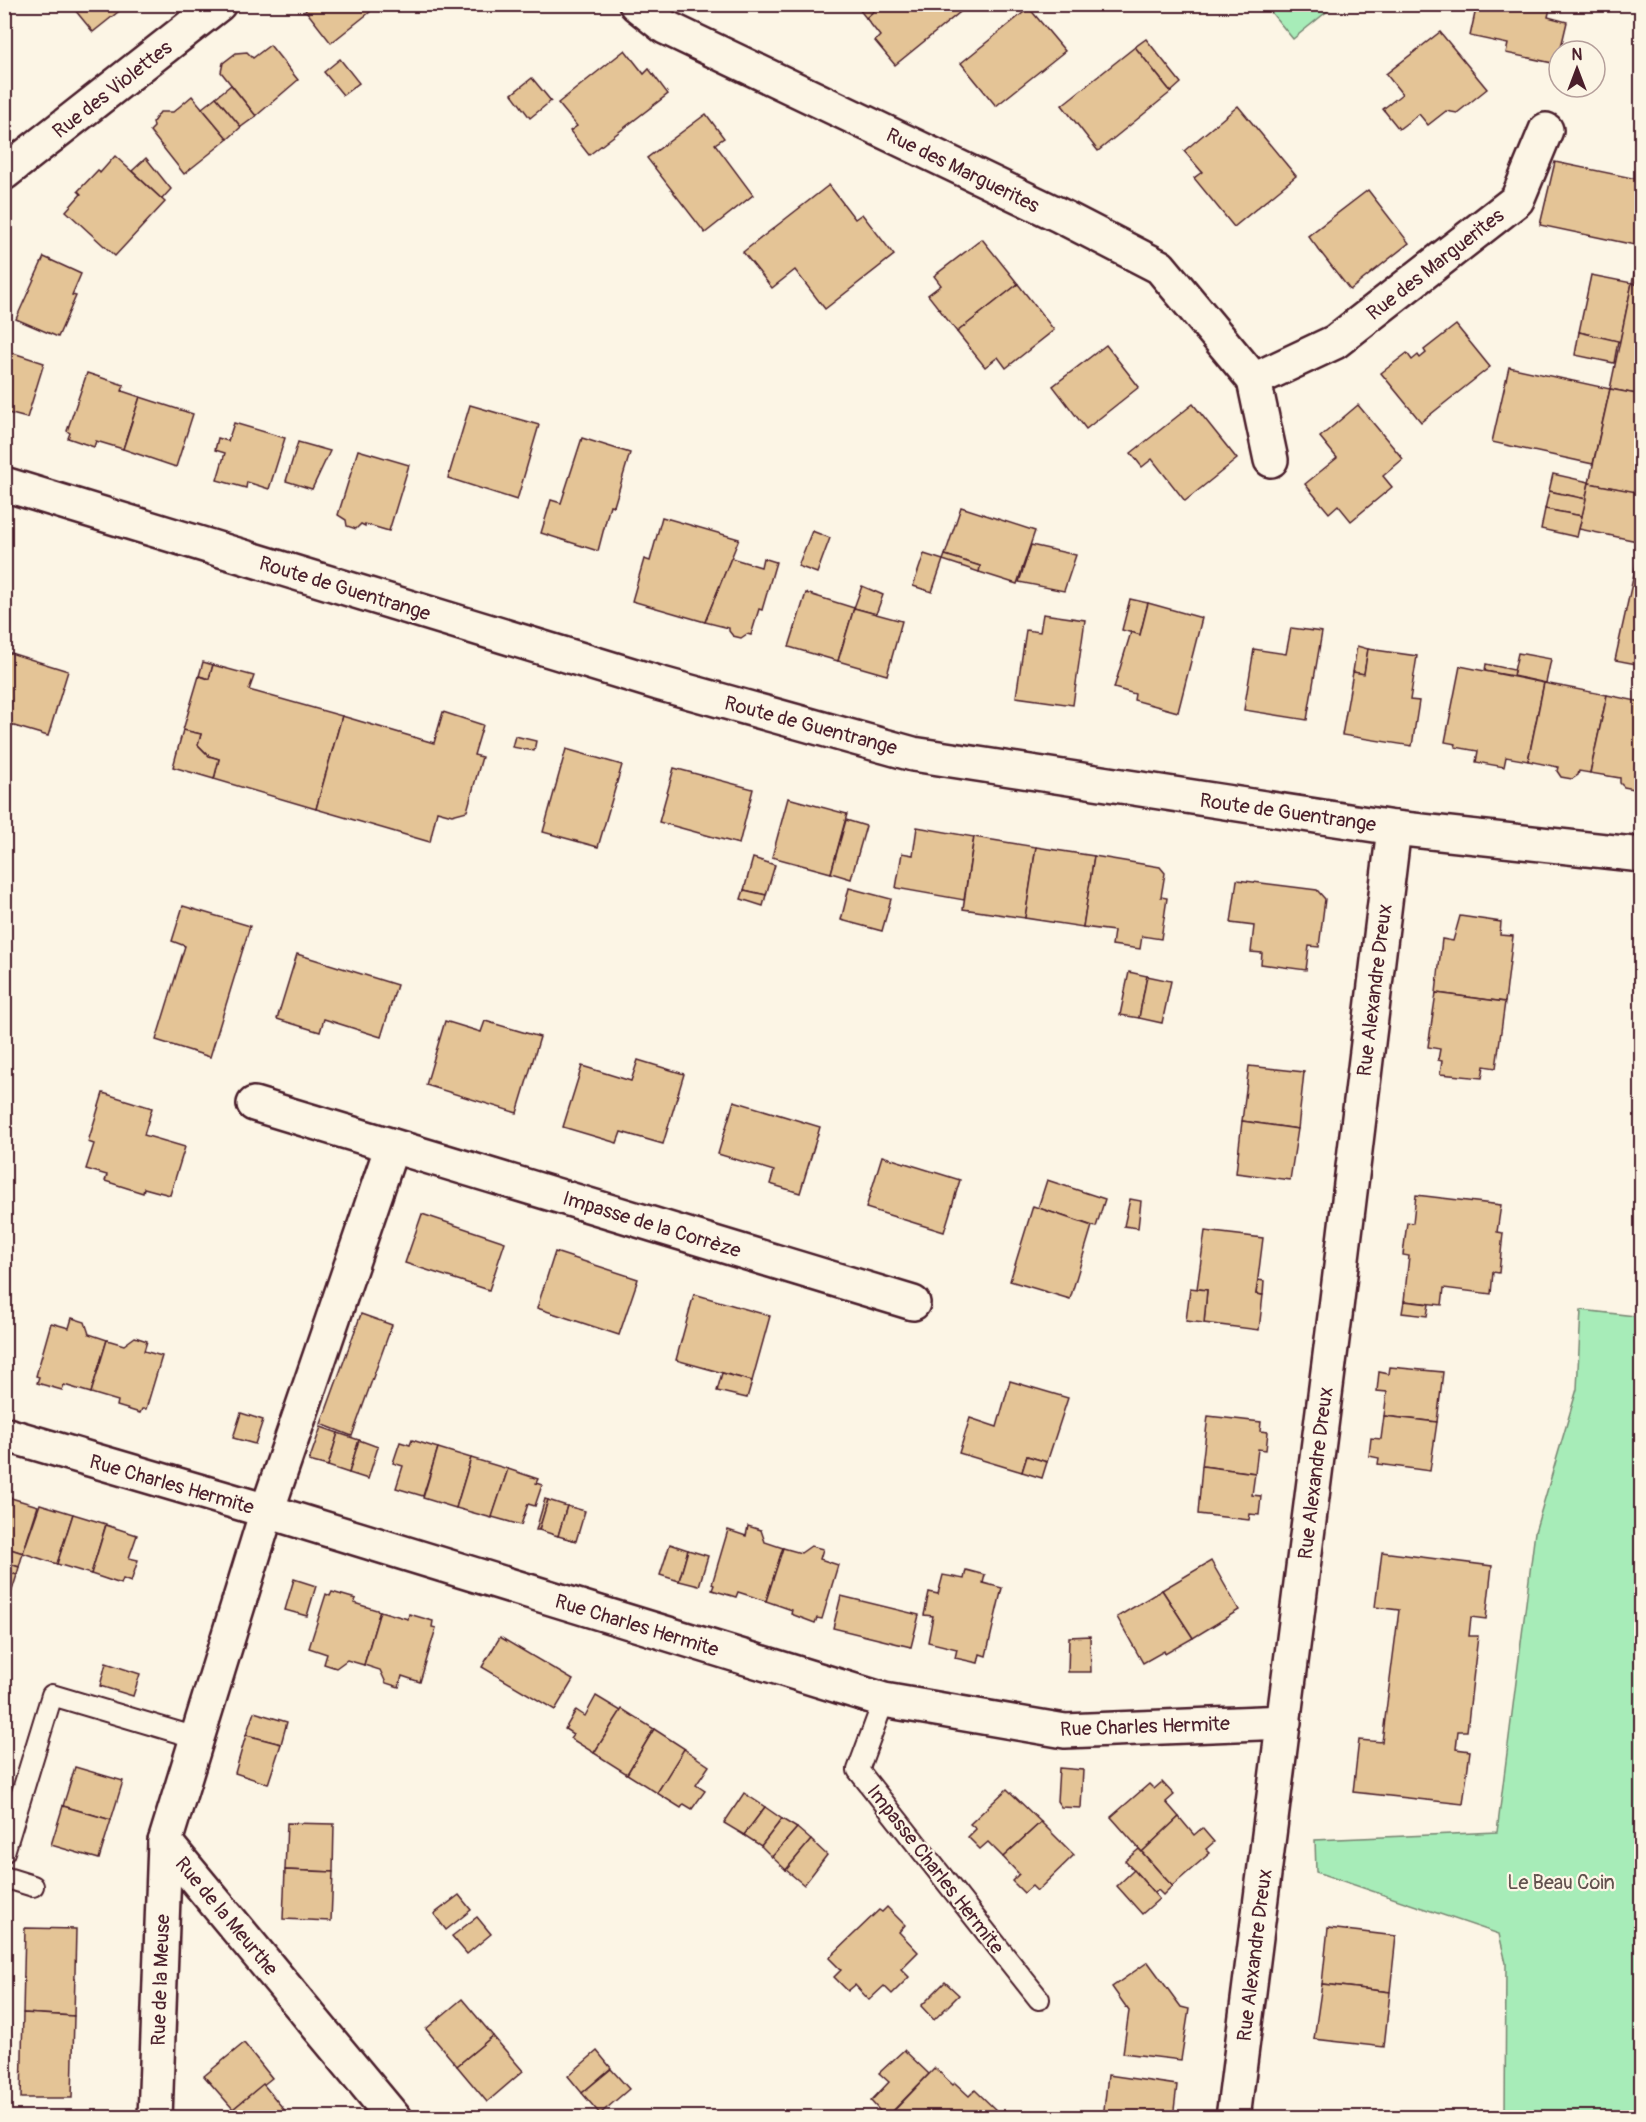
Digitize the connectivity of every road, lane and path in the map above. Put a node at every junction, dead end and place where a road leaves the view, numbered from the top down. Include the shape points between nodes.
1 (219, 4) edge
2 (636, 4) edge
3 (1546, 130) dead end
4 (4, 173) edge
5 (1254, 380) junction
6 (1271, 460) dead end
7 (4, 484) edge
8 (1394, 828) junction
9 (1641, 855) edge
10 (254, 1104) dead end
11 (392, 1146) junction
12 (912, 1303) dead end
13 (4, 1434) edge
14 (267, 1511) junction
15 (884, 1700) junction
16 (1284, 1722) junction
17 (197, 1738) junction
18 (165, 1842) junction
19 (4, 1852) edge
20 (4, 1877) edge
21 (33, 1886) dead end
22 (1039, 1999) dead end
23 (155, 2118) edge
24 (394, 2118) edge
25 (1233, 2118) edge

1 - 4 street, Rue des Violettes
2 - 5 street, Rue des Marguerites via 665,27 1160,267
3 - 5 street, Rue des Marguerites via 1517,200 1335,342
5 - 6 street, Rue des Marguerites
7 - 8 street, Route de Guentrange via 658,683 913,753
8 - 9 street, Route de Guentrange
8 - 16 street, Rue Alexandre Dreux
10 - 11 street, Impasse de la Corrèze
11 - 12 street, Impasse de la Corrèze
11 - 14 street
13 - 14 street, Rue Charles Hermite
14 - 15 street, Rue Charles Hermite
14 - 17 street, Rue de la Meurthe
15 - 16 street, Rue Charles Hermite via 1065,1731
15 - 22 lane, Impasse Charles Hermite via 858,1770
16 - 25 street, Rue Alexandre Dreux
17 - 18 street, Rue de la Meurthe
17 - 19 lane via 52,1695
18 - 23 street, Rue de la Meuse
18 - 24 street, Rue de la Meurthe
20 - 21 lane

